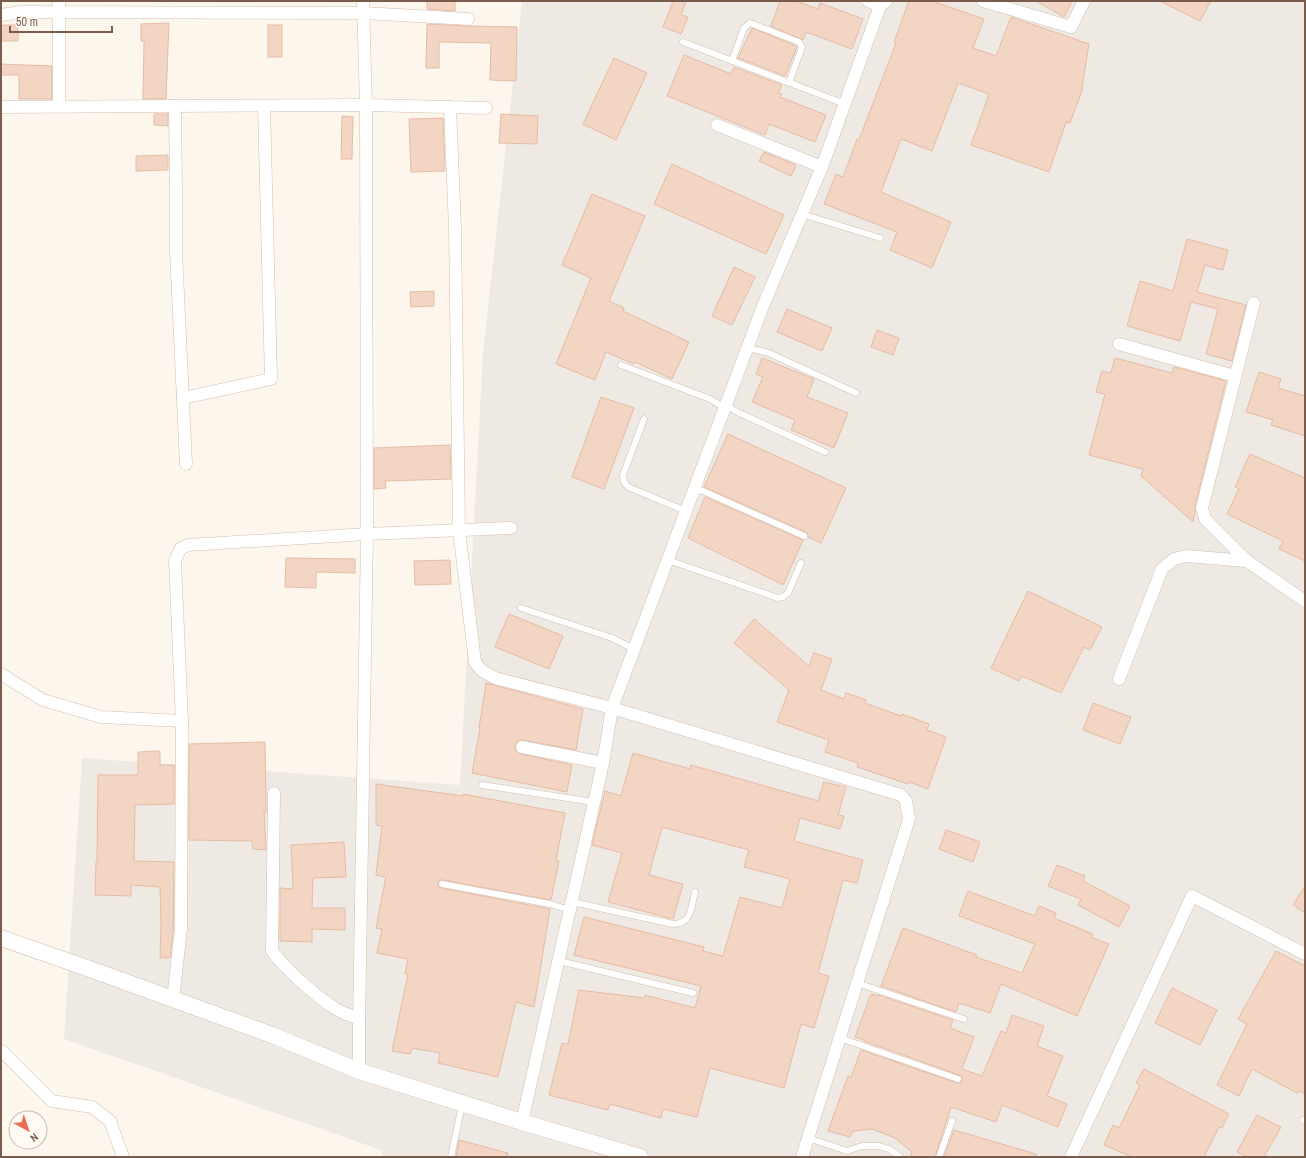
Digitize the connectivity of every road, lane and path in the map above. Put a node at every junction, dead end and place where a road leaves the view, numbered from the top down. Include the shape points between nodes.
1 (364, 1) edge
2 (868, 1) edge
3 (983, 1) edge
4 (1084, 1) edge
5 (883, 3) edge
6 (999, 3) edge
7 (60, 6) edge
8 (364, 14) junction
9 (1, 15) edge
10 (468, 19) dead end
11 (683, 42) dead end
12 (732, 61) junction
13 (789, 83) junction
14 (845, 104) junction
15 (366, 105) junction
16 (1, 106) edge
17 (59, 106) junction
18 (175, 106) junction
19 (264, 106) junction
20 (450, 107) junction
21 (486, 108) dead end
22 (717, 125) dead end
23 (822, 167) junction
24 (802, 214) junction
25 (880, 238) dead end
26 (1254, 303) dead end
27 (1119, 344) dead end
28 (748, 348) junction
29 (621, 365) dead end
30 (1235, 376) junction
31 (856, 393) dead end
32 (183, 398) junction
33 (725, 407) junction
34 (644, 419) dead end
35 (825, 452) dead end
36 (186, 464) dead end
37 (694, 489) junction
38 (686, 511) junction
39 (511, 528) dead end
40 (459, 530) junction
41 (367, 534) junction
42 (804, 536) dead end
43 (668, 560) junction
44 (1247, 561) junction
45 (801, 563) dead end
46 (1305, 601) edge
47 (521, 608) dead end
48 (634, 649) junction
49 (1, 674) edge
50 (1118, 679) dead end
51 (612, 708) junction
52 (182, 721) junction
53 (522, 747) dead end
54 (603, 763) junction
55 (482, 785) dead end
56 (274, 793) dead end
57 (594, 802) junction
58 (442, 884) dead end
59 (695, 892) dead end
60 (571, 906) junction
61 (1, 938) edge
62 (1305, 954) edge
63 (559, 961) junction
64 (857, 983) junction
65 (693, 993) dead end
66 (173, 999) junction
67 (359, 1019) junction
68 (964, 1019) dead end
69 (840, 1038) junction
70 (1, 1050) edge
71 (359, 1071) junction
72 (958, 1079) dead end
73 (462, 1103) junction
74 (952, 1121) dead end
75 (522, 1122) junction
76 (808, 1138) junction
77 (123, 1157) edge
78 (451, 1157) edge
79 (640, 1157) edge
80 (802, 1157) edge
81 (900, 1157) edge
82 (939, 1157) edge
83 (1071, 1157) edge

1 - 8 street
2 - 5 street
3 - 6 street
4 - 6 street via 1071,27
5 - 14 street
7 - 8 street
7 - 9 street
7 - 17 street
8 - 10 street
8 - 15 street
11 - 12 lane
12 - 13 lane
12 - 13 lane via 744,28 750,23 799,42 802,47
13 - 14 lane
14 - 23 street
15 - 19 street
15 - 20 street
15 - 41 street
16 - 17 street
17 - 18 street
18 - 19 street
18 - 32 street via 176,251
19 - 32 street via 271,379
20 - 21 street
20 - 40 street via 455,228
22 - 23 street
23 - 24 street
24 - 25 lane
24 - 28 street
26 - 30 street
27 - 30 street
28 - 31 lane via 769,353
28 - 33 street
29 - 33 lane
30 - 44 street via 1202,508 1205,519
32 - 36 street
33 - 35 lane
33 - 37 street
34 - 38 lane via 623,475 624,482 628,487
37 - 38 street
37 - 42 lane
38 - 43 street
39 - 40 street
40 - 41 street
40 - 51 street via 475,662 481,670 495,678
41 - 52 street via 188,545 180,549 176,561
41 - 67 street
43 - 45 lane via 778,598 788,593
43 - 48 street
44 - 46 street
44 - 50 street via 1186,556 1174,559 1162,569
47 - 48 lane via 612,638
48 - 51 street
49 - 52 street via 44,700 101,717
51 - 54 street
51 - 64 street via 901,794 906,801 909,819
52 - 66 street via 181,929
53 - 54 street
54 - 57 street
55 - 57 lane
56 - 67 street via 272,951 279,961 313,991 337,1009
57 - 60 street
58 - 60 lane
59 - 60 lane via 689,917 680,924
60 - 63 street
61 - 66 street
62 - 83 street via 1192,896
63 - 65 lane
63 - 75 street
64 - 68 lane
64 - 69 street
66 - 71 street via 272,1035
67 - 71 street
69 - 72 lane
69 - 76 street
70 - 77 street via 52,1101 92,1107 110,1121
71 - 73 street
73 - 75 street
73 - 78 lane
74 - 82 lane
75 - 79 street
76 - 80 street
76 - 81 lane via 847,1151 862,1146 879,1146

